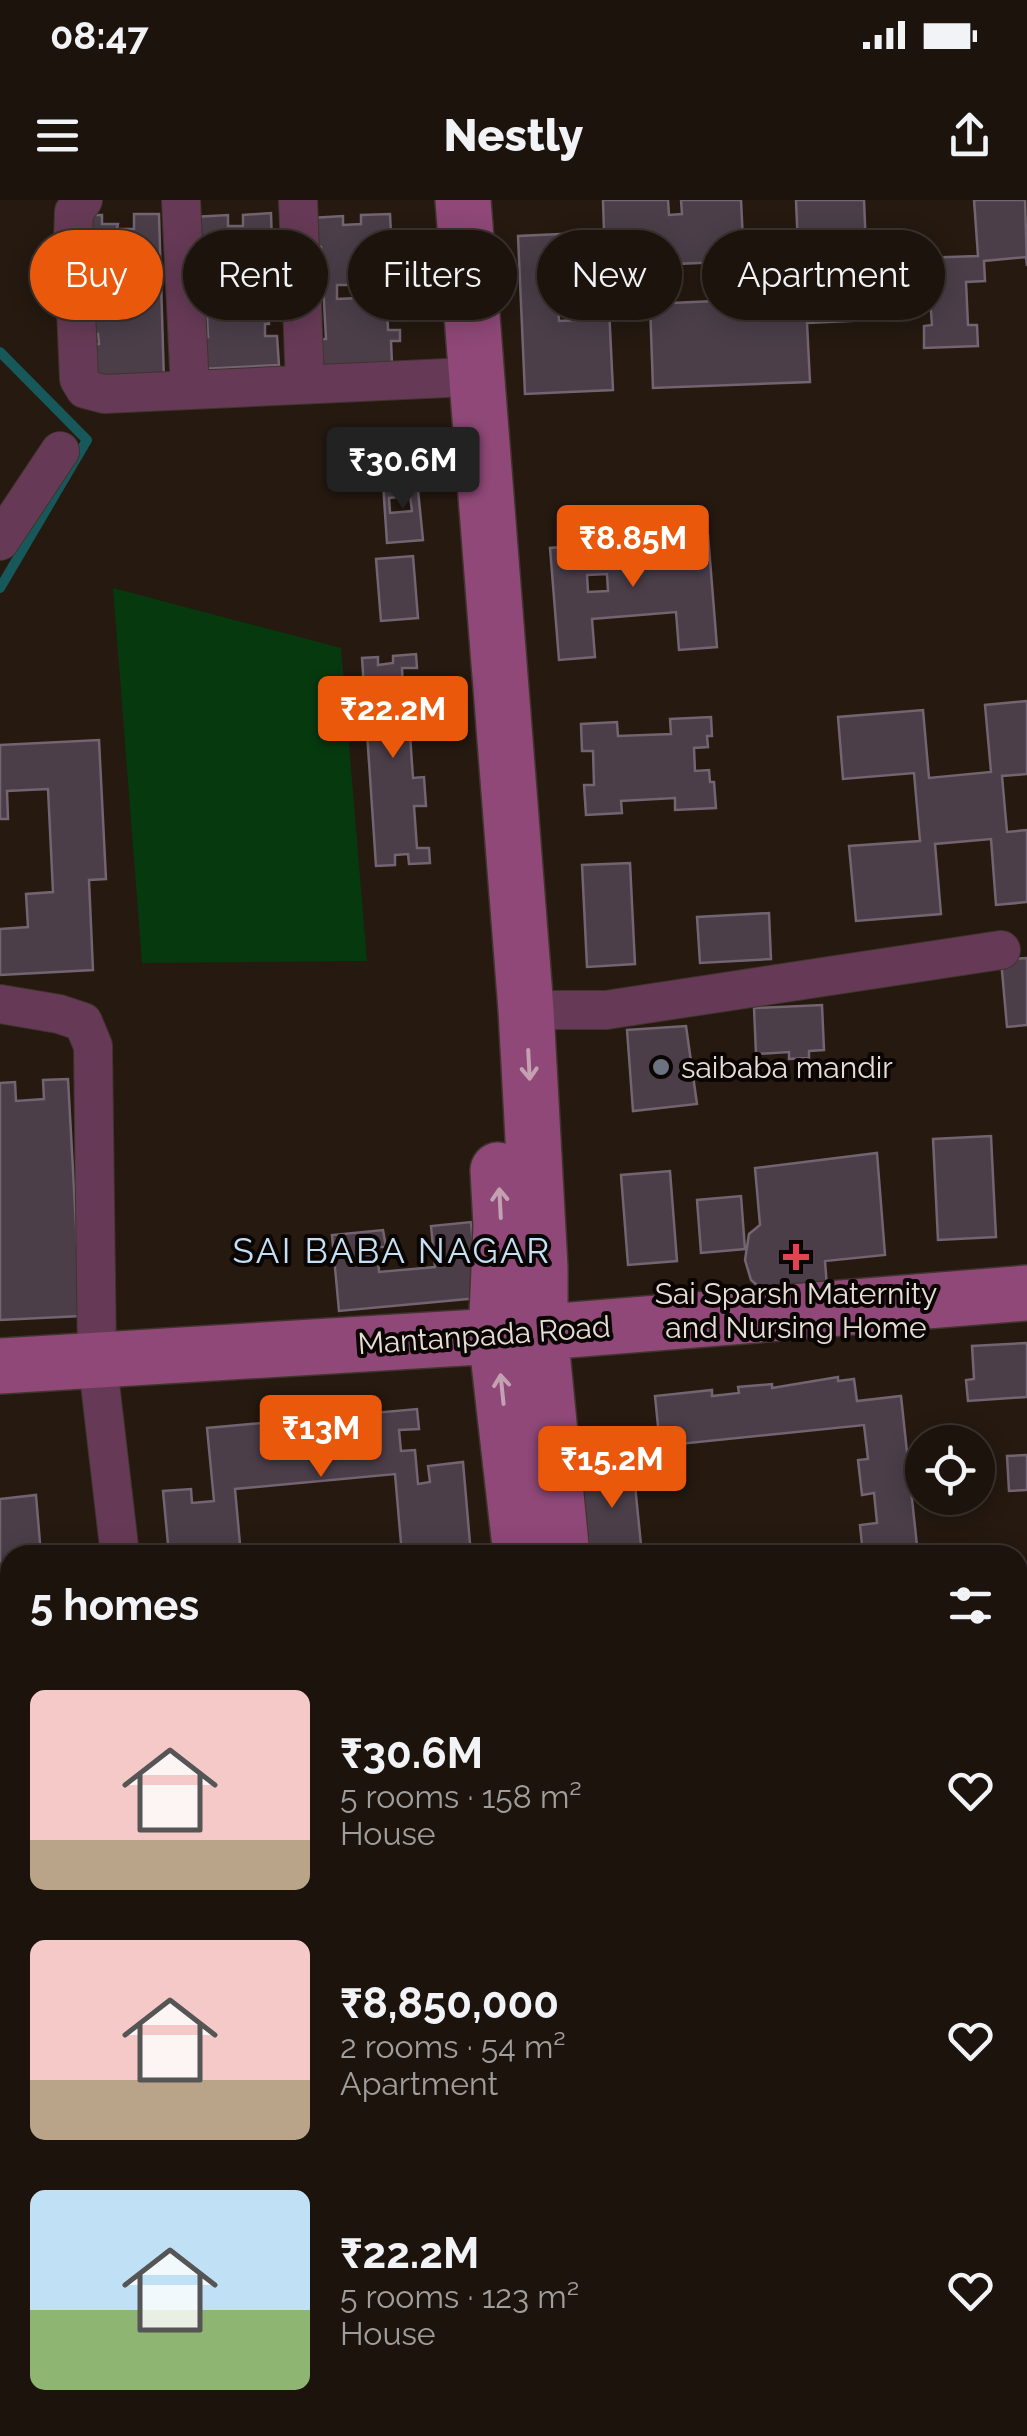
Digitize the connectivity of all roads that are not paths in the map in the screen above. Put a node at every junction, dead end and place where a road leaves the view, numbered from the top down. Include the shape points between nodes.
1 (82, 200) edge
2 (181, 200) edge
3 (298, 200) edge
4 (435, 200) edge
5 (463, 200) edge
6 (447, 378) junction
7 (305, 384) junction
8 (190, 390) junction
9 (60, 451) dead end
10 (0, 541) edge
11 (1002, 950) dead end
12 (0, 1004) edge
13 (526, 1010) junction
14 (1027, 1293) edge
15 (518, 1334) junction
16 (96, 1358) junction
17 (0, 1366) edge
18 (119, 1545) edge
19 (521, 1545) edge
20 (560, 1545) edge

1 - 8 street via 74,212 73,241 84,389
2 - 8 street
3 - 7 street
4 - 6 street
5 - 13 street
6 - 7 street
15 -> 6 street via 501,1225
7 - 8 street
9 - 10 street
11 - 13 street via 606,1010
12 - 16 street via 83,1022 93,1046
13 -> 15 street via 540,1267
14 - 15 street, Mantanpada Road
15 - 16 street, Mantanpada Road
19 -> 15 street
15 - 20 street
16 - 17 street, Mantanpada Road
16 - 18 street

